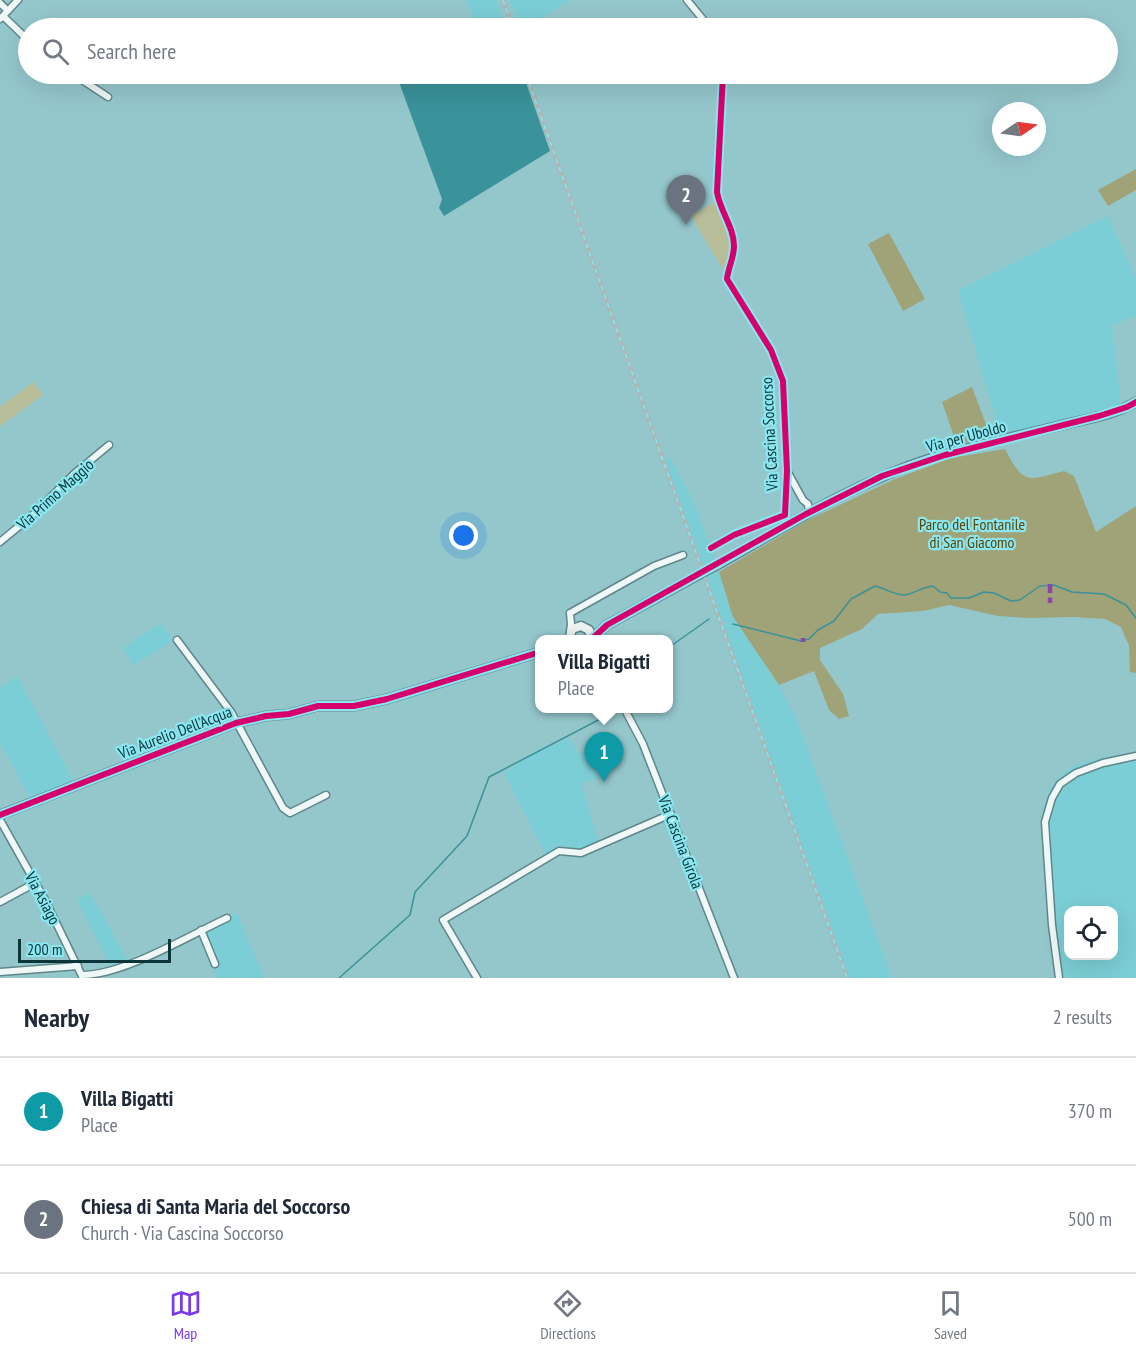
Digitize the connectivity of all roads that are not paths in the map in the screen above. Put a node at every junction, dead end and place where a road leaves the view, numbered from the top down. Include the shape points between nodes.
1 (18, 0) edge
2 (687, 0) edge
3 (0, 3) edge
4 (4, 15) edge
5 (702, 18) edge
6 (18, 30) edge
7 (88, 84) edge
8 (722, 84) edge
9 (108, 98) dead end
10 (1136, 402) edge
11 (110, 446) dead end
12 (787, 471) junction
13 (809, 513) junction
14 (0, 542) edge
15 (711, 548) dead end
16 (683, 555) dead end
17 (570, 613) junction
18 (607, 625) junction
19 (583, 626) junction
20 (569, 635) edge
21 (569, 635) edge
22 (591, 635) edge
23 (596, 635) edge
24 (177, 640) dead end
25 (535, 654) edge
26 (627, 713) edge
27 (236, 723) junction
28 (1136, 756) edge
29 (326, 795) dead end
30 (671, 814) junction
31 (0, 815) edge
32 (0, 820) edge
33 (35, 883) junction
34 (0, 902) edge
35 (227, 918) dead end
36 (201, 930) junction
37 (215, 964) dead end
38 (78, 966) junction
39 (0, 972) edge
40 (82, 976) edge
41 (477, 978) edge
42 (734, 978) edge
43 (1059, 978) edge

1 - 4 street
2 - 5 street
3 - 4 street
4 - 6 street
7 - 9 street
8 - 12 street, Via Cascina Soccorso via 717,192 734,245 727,279 771,350 781,374
10 - 13 street, Via per Uboldo via 1099,416 910,466
11 - 14 street, Via Primo Maggio
12 - 13 street, Via Cascina Soccorso via 808,504
12 - 15 street, Via Cascina Soccorso via 785,515
13 - 18 street, bridge
16 - 17 street via 654,566
17 - 19 street
17 - 20 street
18 - 19 street
18 - 23 street
19 - 21 street via 574,627
19 - 22 street
24 - 27 street
25 - 27 street, Via Aurelio Dell'Acqua via 380,701 318,706
26 - 30 street, Via Cascina Girola
27 - 29 street via 286,812
27 - 31 street, Via Aurelio Dell'Acqua
28 - 43 street via 1076,773 1060,784 1052,798 1045,822
30 - 41 street via 581,853 559,851 443,920
30 - 42 street, Via Cascina Girola
32 - 33 street, Via Asiago
33 - 34 street
33 - 38 street, Via Asiago
35 - 36 street
36 - 37 street
36 - 40 street via 128,965
38 - 39 street
38 - 40 street, Via Asiago

